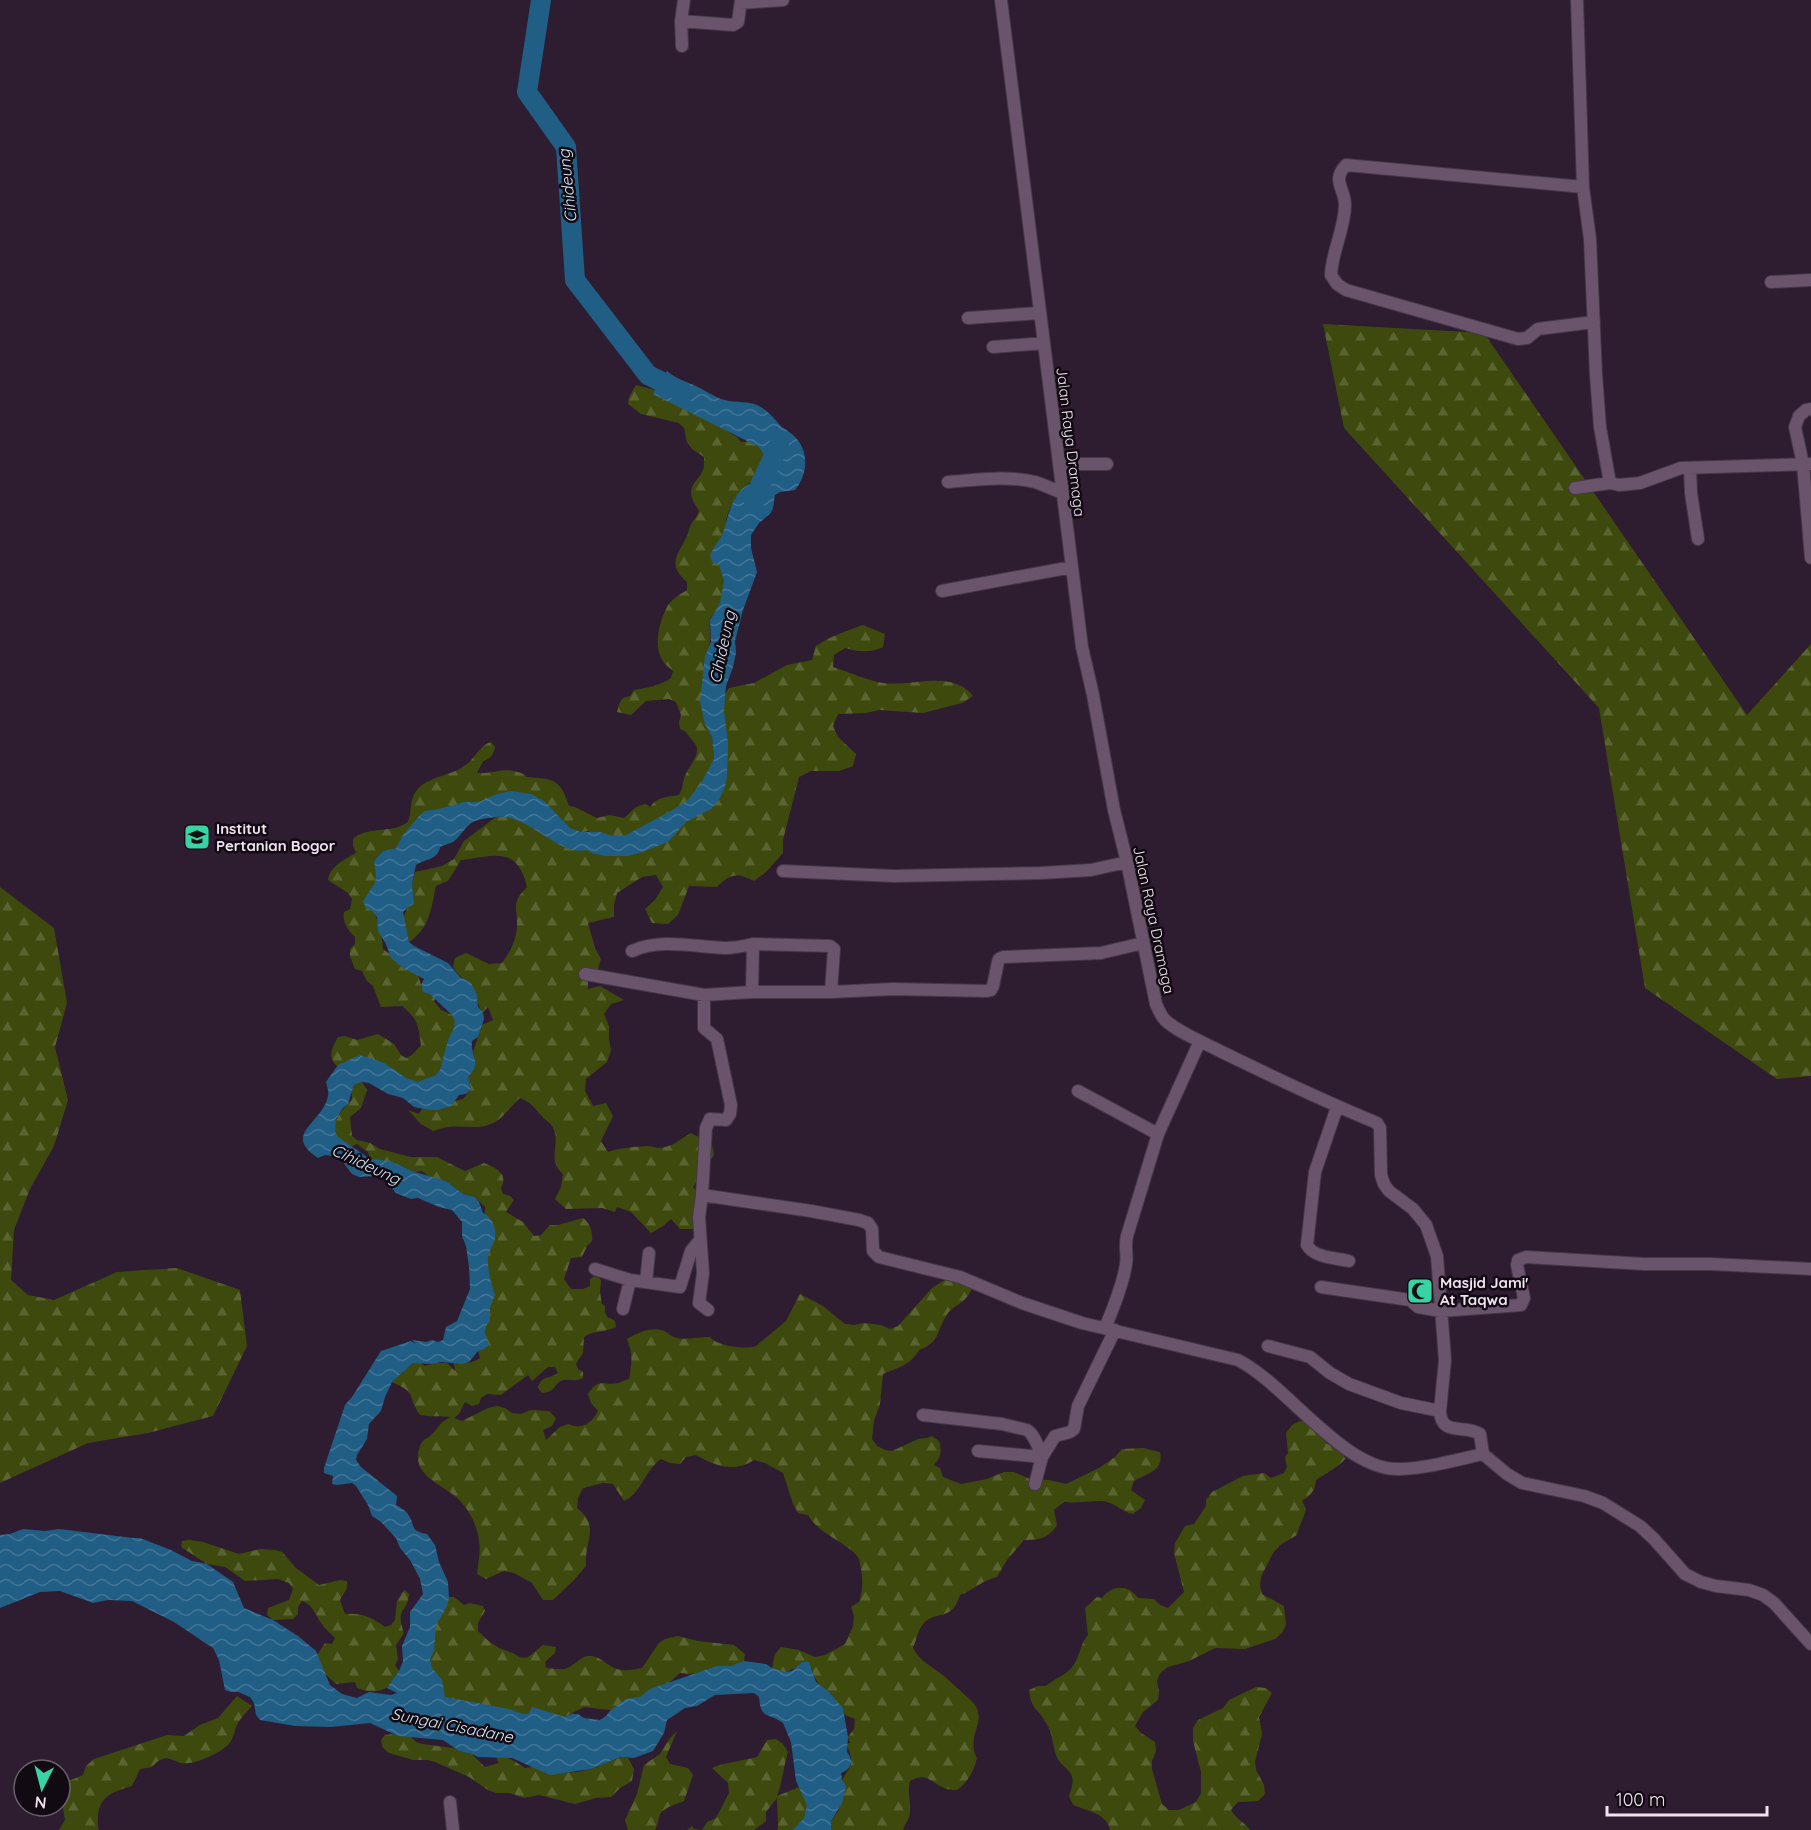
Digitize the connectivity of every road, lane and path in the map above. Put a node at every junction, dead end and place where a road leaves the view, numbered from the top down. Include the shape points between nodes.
1 (684, 0) edge
2 (783, 0) edge
3 (1001, 0) edge
4 (1577, 0) edge
5 (741, 1) edge
6 (681, 21) junction
7 (682, 46) dead end
8 (1583, 187) junction
9 (1811, 280) edge
10 (1771, 282) dead end
11 (1039, 313) junction
12 (968, 318) dead end
13 (1593, 322) junction
14 (1044, 343) junction
15 (993, 347) dead end
16 (1811, 409) edge
17 (1059, 464) junction
18 (1107, 464) dead end
19 (1807, 464) edge
20 (1690, 469) junction
21 (948, 482) dead end
22 (1610, 483) junction
23 (1575, 488) dead end
24 (1062, 493) junction
25 (1698, 539) dead end
26 (1811, 558) edge
27 (1072, 567) junction
28 (942, 591) dead end
29 (1127, 862) junction
30 (783, 871) dead end
31 (1143, 943) junction
32 (753, 944) junction
33 (632, 951) dead end
34 (585, 974) dead end
35 (752, 992) junction
36 (831, 992) junction
37 (704, 995) junction
38 (1200, 1041) junction
39 (1078, 1091) dead end
40 (1337, 1107) junction
41 (1158, 1134) junction
42 (702, 1195) junction
43 (700, 1240) junction
44 (649, 1253) dead end
45 (1349, 1261) dead end
46 (595, 1269) dead end
47 (1811, 1269) edge
48 (630, 1280) junction
49 (646, 1282) junction
50 (1321, 1287) dead end
51 (623, 1309) dead end
52 (708, 1310) dead end
53 (1441, 1311) junction
54 (1110, 1329) junction
55 (1268, 1346) dead end
56 (1440, 1411) junction
57 (923, 1415) dead end
58 (978, 1451) dead end
59 (1482, 1454) junction
60 (1042, 1457) junction
61 (1035, 1485) dead end
62 (1811, 1644) edge
63 (450, 1802) dead end
64 (453, 1830) edge

1 - 6 street
2 - 5 street
3 - 11 street, Jalan Raya Dramaga
4 - 8 street
5 - 6 street via 738,22 733,25
6 - 7 street
8 - 13 street via 1590,239
8 - 13 street via 1346,165 1338,180 1345,206 1331,275 1346,290 1518,339 1527,338 1538,329
9 - 10 street
11 - 12 street
11 - 14 street, Jalan Raya Dramaga
13 - 22 street via 1600,427
14 - 15 street
14 - 17 street, Jalan Raya Dramaga
16 - 19 street via 1799,416 1795,427
17 - 18 street
17 - 24 street, Jalan Raya Dramaga
19 - 20 street
19 - 26 street
20 - 22 street via 1672,470 1640,483
20 - 25 street
21 - 24 street via 1007,479 1035,482
22 - 23 street
24 - 27 street, Jalan Raya Dramaga
27 - 28 street
27 - 29 street, Jalan Raya Dramaga via 1082,647
29 - 30 street via 1091,870 1041,873 894,876
29 - 31 street, Jalan Raya Dramaga
31 - 36 street via 1101,953 1003,957 999,959 993,986 987,991
31 - 38 street, Jalan Raya Dramaga via 1160,1014
32 - 33 street via 724,948 677,944
32 - 35 street
32 - 36 street via 830,946 834,949
34 - 37 street
35 - 36 street
35 - 37 street
37 - 42 street via 704,1028 717,1039 731,1105 726,1120 710,1119 706,1128
38 - 40 street, Jalan Raya Dramaga
38 - 41 street
39 - 41 street
40 - 45 street via 1315,1172 1307,1245 1316,1254
40 - 53 street, Jalan Raya Dramaga via 1377,1123 1380,1128 1383,1184 1413,1209 1434,1242
41 - 54 street via 1127,1236 1127,1262
42 - 43 street
42 - 54 street via 860,1220 872,1229 873,1251 879,1257 960,1277 1052,1314
43 - 49 street via 691,1251 680,1287
43 - 52 street via 703,1273 699,1302
44 - 49 street
46 - 48 street
47 - 53 street via 1526,1257 1518,1260 1517,1265 1524,1298 1521,1305
48 - 49 street
48 - 51 street
50 - 53 street via 1410,1300
53 - 56 street, Jalan Raya Dramaga via 1445,1360
54 - 59 street via 1238,1360 1259,1373 1345,1449 1380,1467 1399,1470
54 - 60 street via 1078,1406 1074,1429 1055,1436
55 - 56 street via 1310,1357 1349,1384 1401,1403
56 - 59 street via 1443,1424 1480,1434
57 - 60 street via 1030,1431
58 - 60 street
59 - 62 street via 1522,1483 1584,1496 1624,1515 1654,1539 1685,1574 1701,1582 1763,1595
60 - 61 street
63 - 64 street

